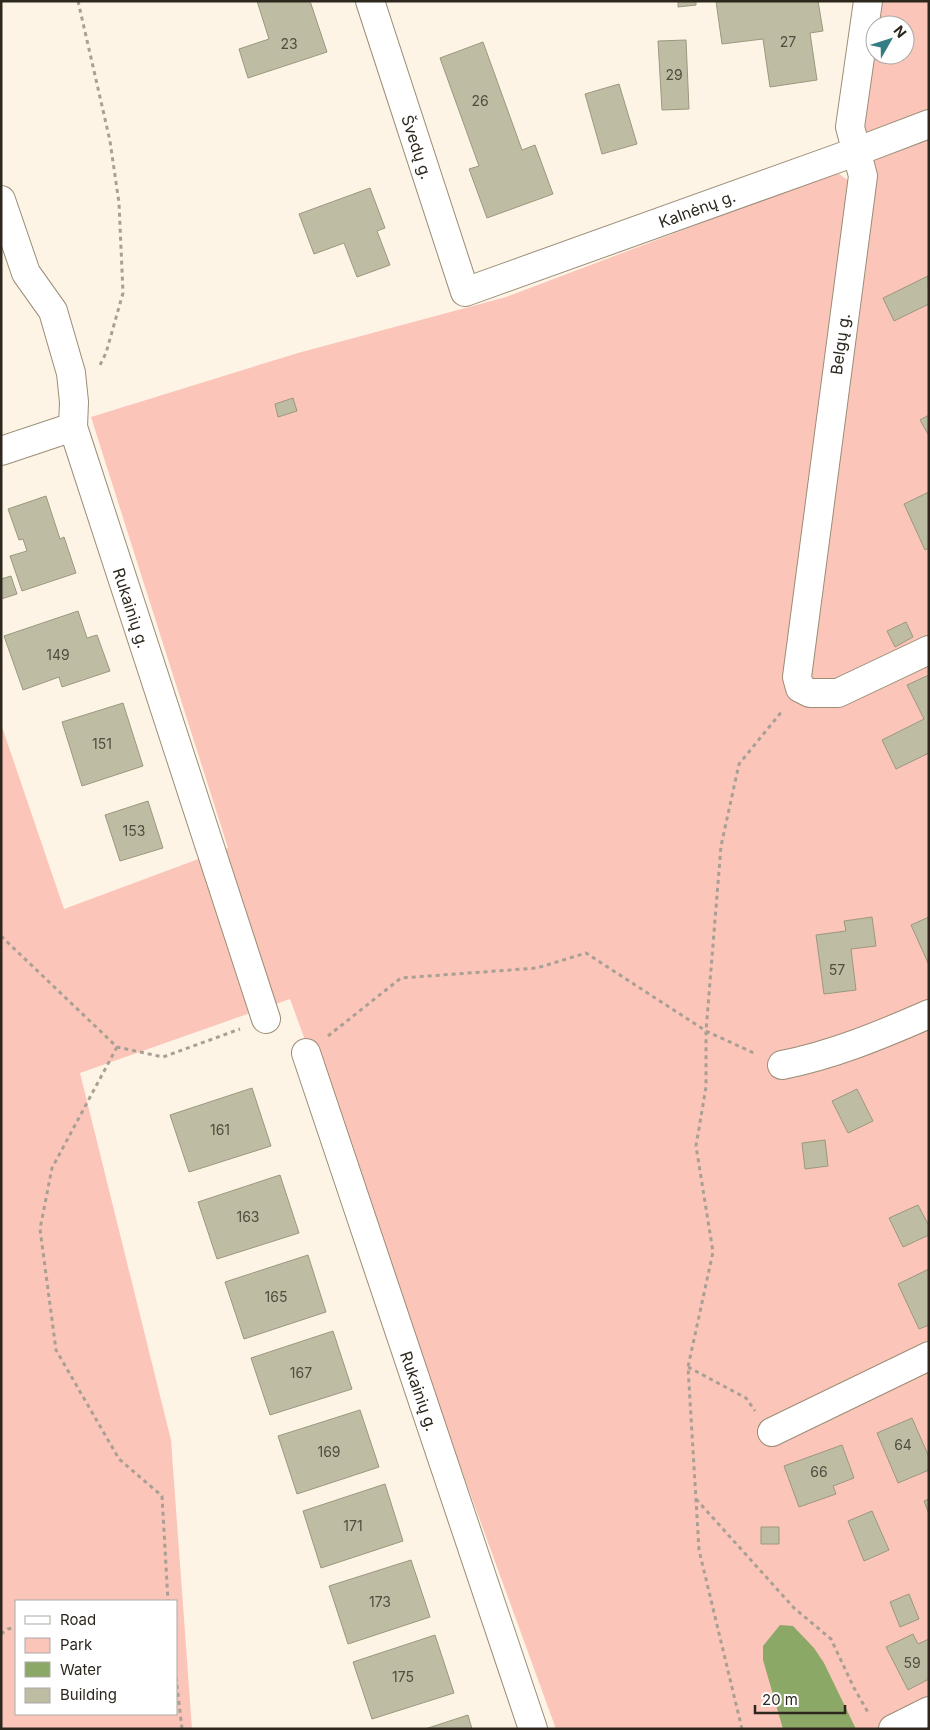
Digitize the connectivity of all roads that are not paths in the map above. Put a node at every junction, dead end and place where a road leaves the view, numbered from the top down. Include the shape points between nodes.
1 (370, 1) edge
2 (868, 1) edge
3 (929, 124) edge
4 (858, 151) junction
5 (1, 200) edge
6 (466, 292) joint
7 (73, 427) junction
8 (1, 450) edge
9 (929, 650) edge
10 (929, 1014) edge
11 (266, 1019) road end
12 (306, 1053) road end
13 (782, 1066) road end
14 (929, 1356) edge
15 (772, 1432) road end
16 (929, 1711) edge
17 (883, 1723) edge
18 (532, 1729) edge

1 - 6 street, Švedų g.
2 - 4 street, Belgų g. via 850,127
3 - 4 street, Kalnėnų g.
4 - 6 street, Kalnėnų g.
4 - 9 street, Belgų g. via 863,176 797,677 800,688 810,693 838,693
5 - 7 street, Rukainių g. via 26,273 53,311 71,372
7 - 8 street
7 - 11 street, Rukainių g.
10 - 13 street via 813,1059
12 - 18 street, Rukainių g.
14 - 15 street
16 - 17 street

